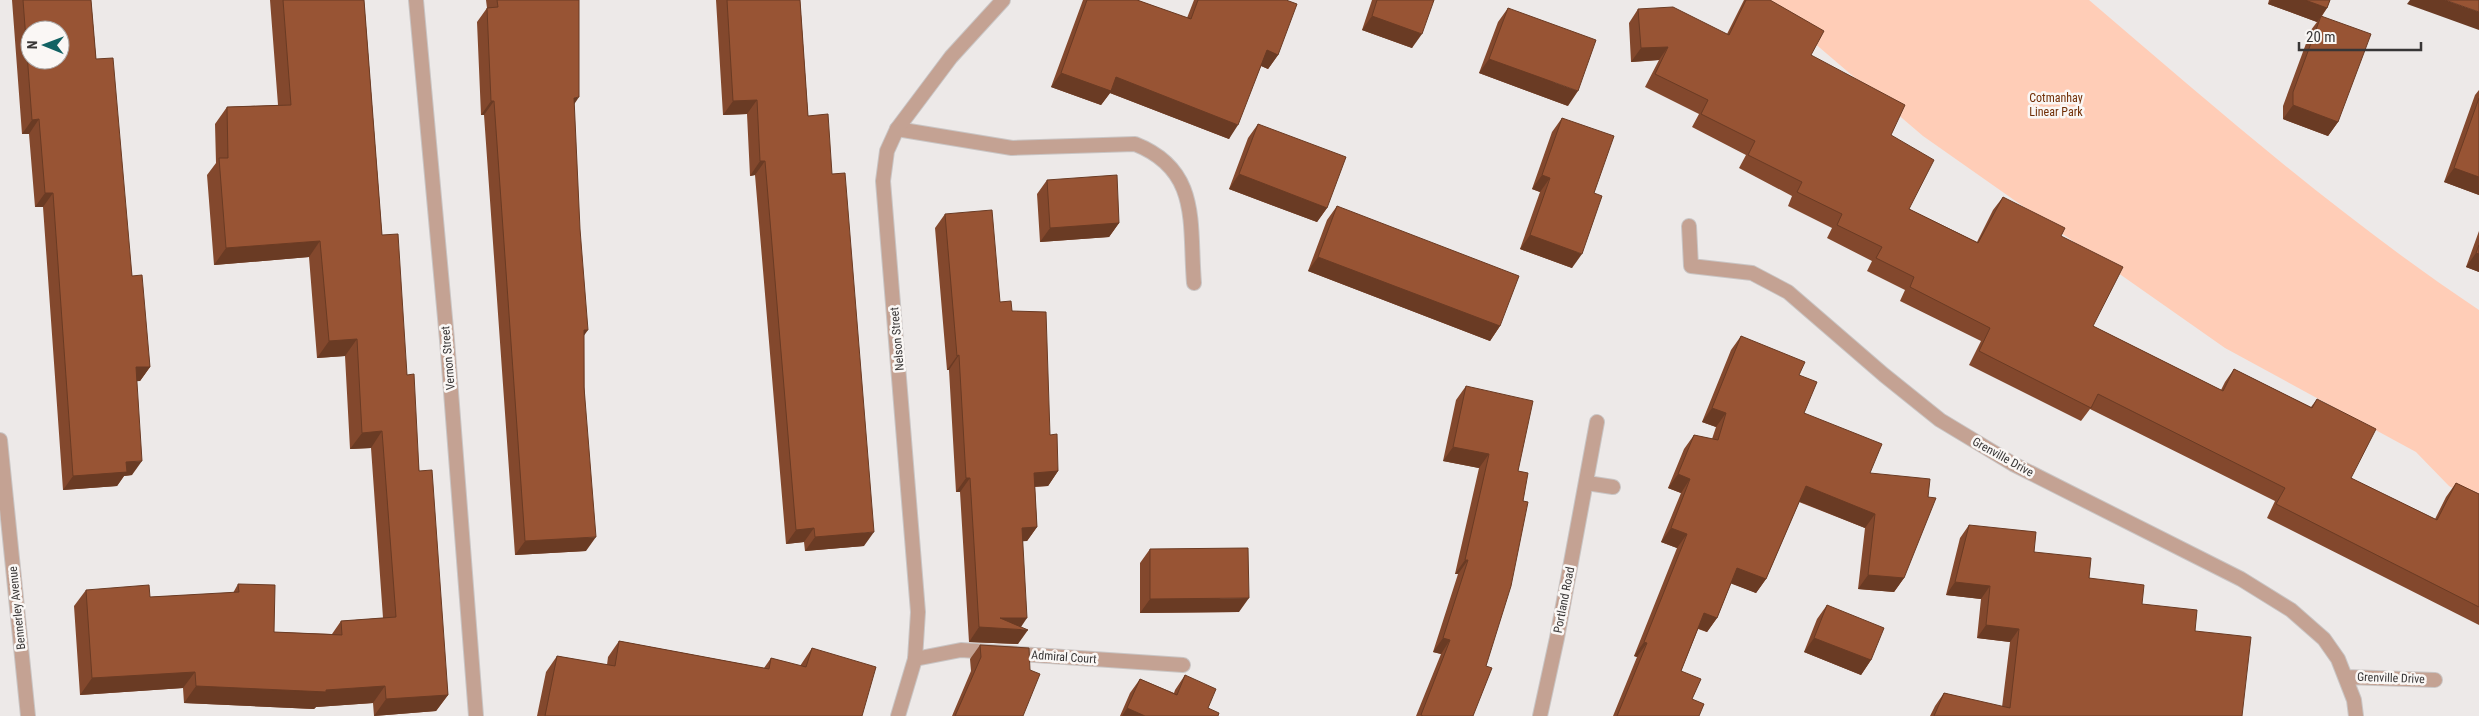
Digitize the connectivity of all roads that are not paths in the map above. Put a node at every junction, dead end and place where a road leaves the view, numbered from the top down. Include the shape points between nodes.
1 (416, 0) edge
2 (1003, 0) edge
3 (897, 129) junction
4 (1689, 226) dead end
5 (1194, 283) dead end
6 (1597, 422) dead end
7 (0, 440) edge
8 (1587, 483) junction
9 (1613, 487) dead end
10 (4, 521) edge
11 (915, 659) junction
12 (1183, 664) dead end
13 (2346, 677) junction
14 (2435, 680) dead end
15 (28, 716) edge
16 (476, 716) edge
17 (898, 716) edge
18 (1540, 716) edge
19 (2356, 716) edge

1 - 16 street, Vernon Street
2 - 3 street, Nelson Street via 951,57
3 - 5 street via 1012,148 1135,144 1152,151 1166,161 1179,177 1187,196
3 - 11 street, Nelson Street via 887,151 883,180 918,612
4 - 13 street, Grenville Drive via 1691,266 1752,273 1788,292 1940,420 2014,464 2241,579 2291,610 2324,640
6 - 8 street, Portland Road
7 - 10 street, Bennerley Avenue
8 - 9 street
8 - 18 street, Portland Road
10 - 15 street, Bennerley Avenue
11 - 12 street, Admiral Court via 961,650
11 - 17 street, Nelson Street
13 - 14 street, Grenville Drive
13 - 19 street, Grenville Drive

